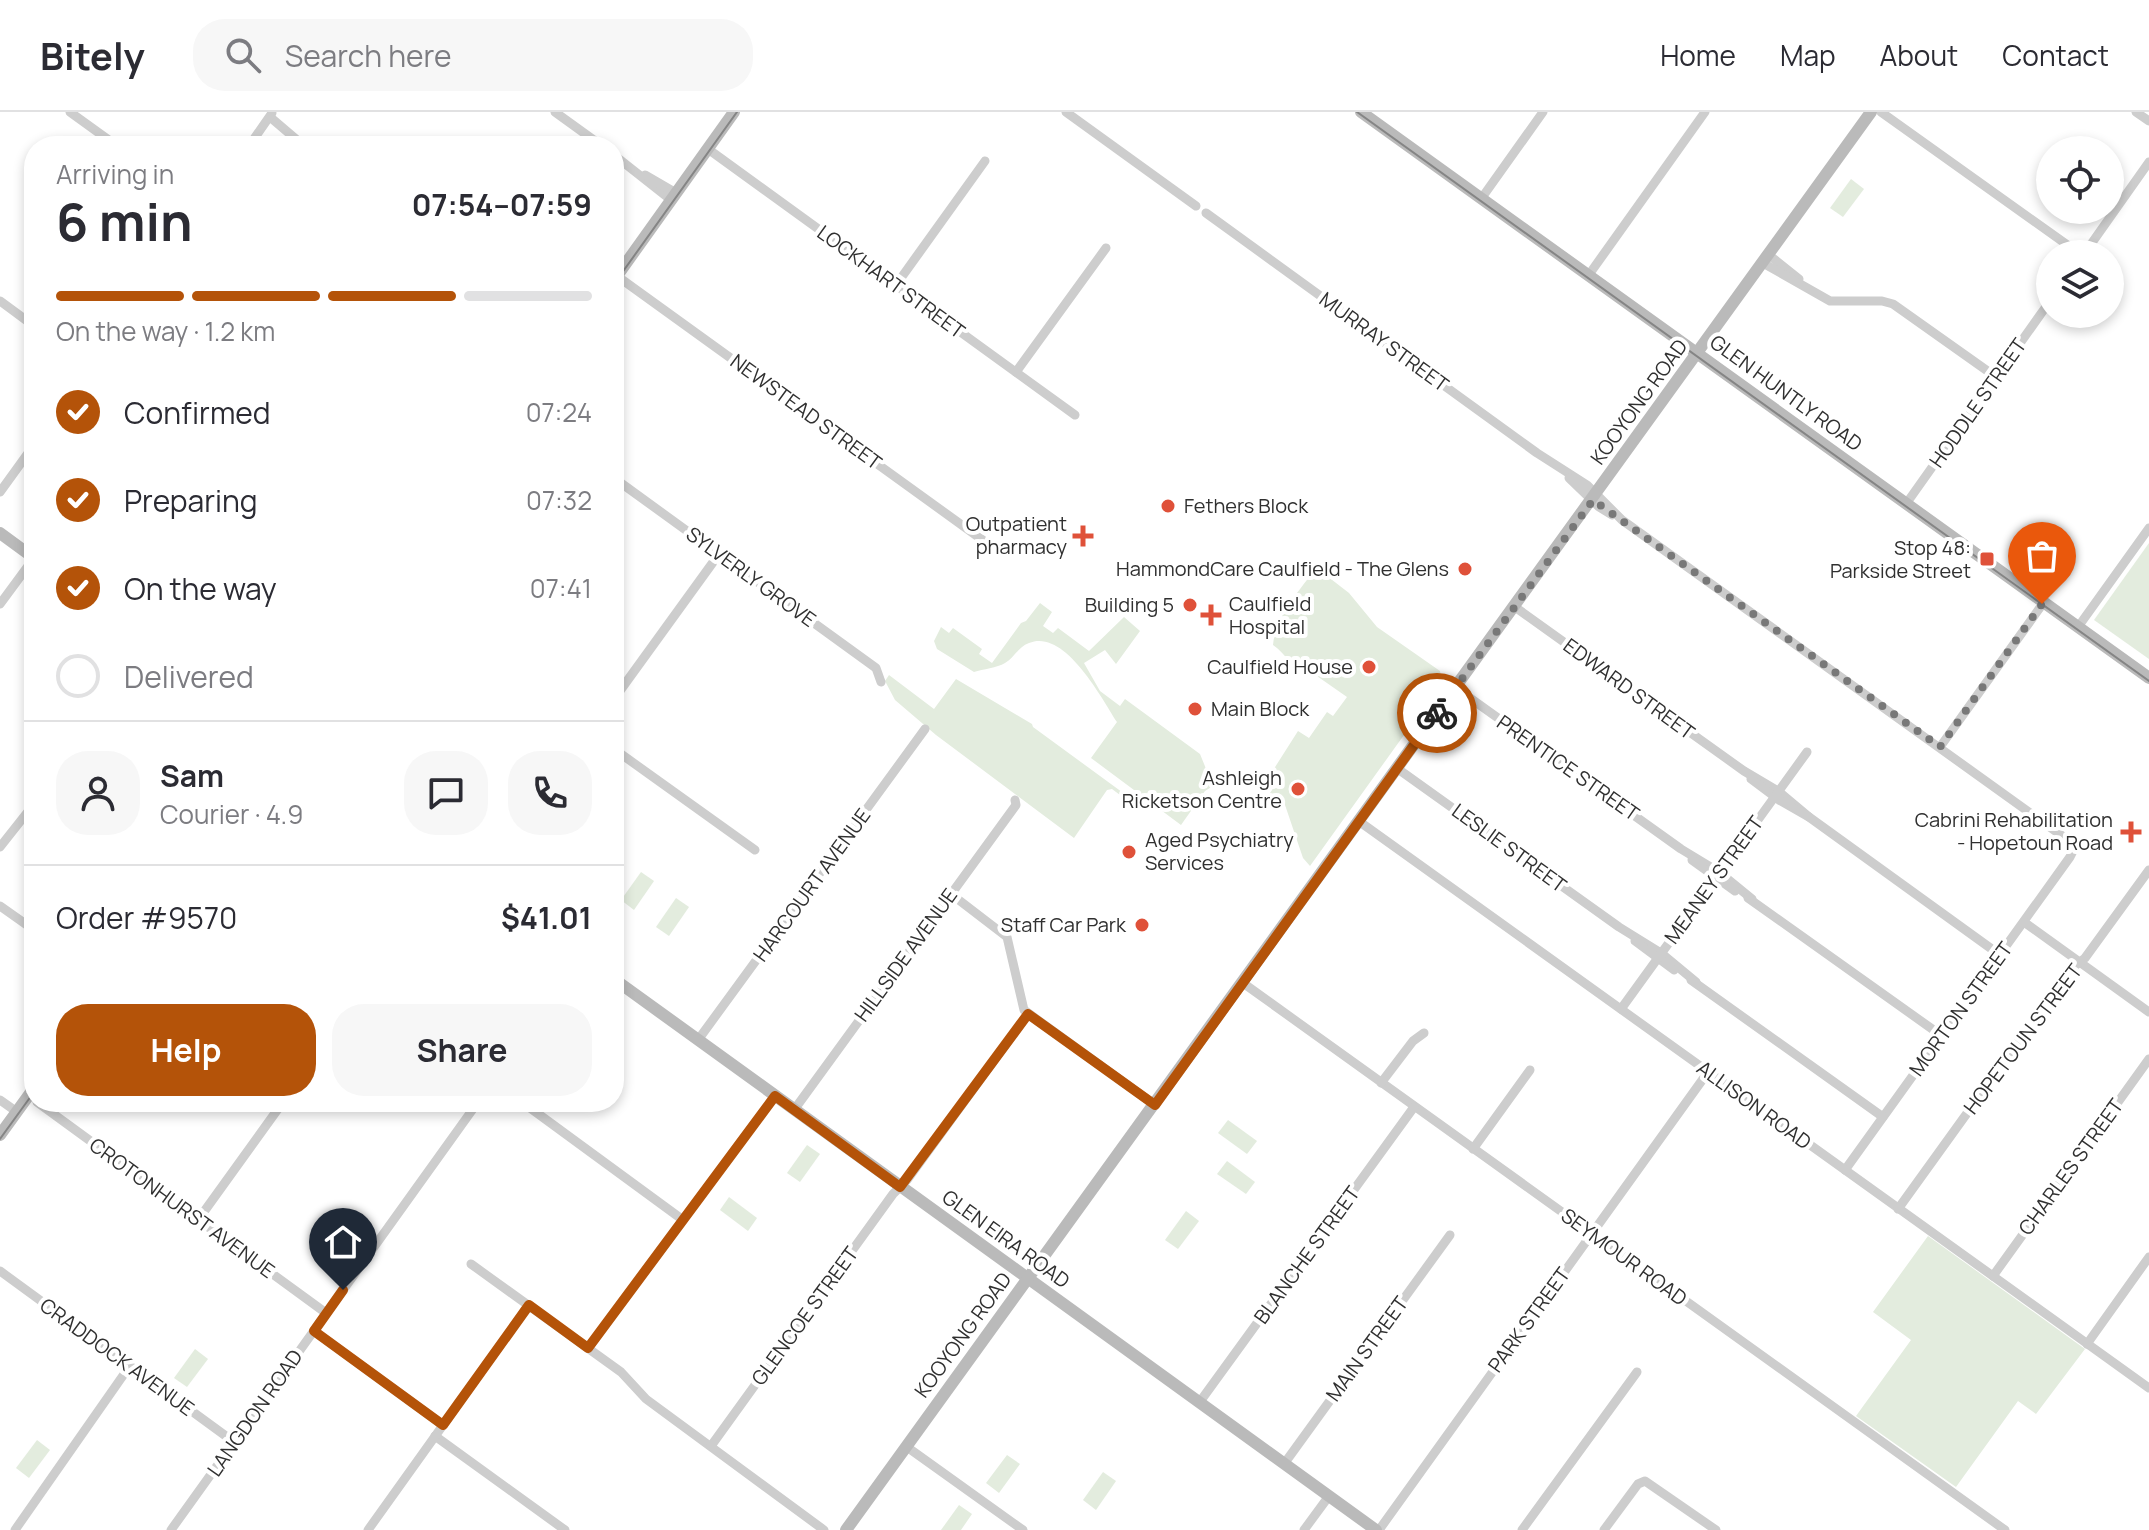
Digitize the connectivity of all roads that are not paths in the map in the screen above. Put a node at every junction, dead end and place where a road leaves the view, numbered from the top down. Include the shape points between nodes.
1 (70, 112) edge
2 (555, 112) edge
3 (734, 112) edge
4 (1066, 112) edge
5 (1361, 112) edge
6 (1543, 112) edge
7 (1705, 112) edge
8 (1871, 112) edge
9 (1881, 112) edge
10 (2136, 112) edge
11 (269, 117) edge
12 (1379, 117) edge
13 (2149, 121) edge
14 (103, 136) edge
15 (256, 136) edge
16 (291, 136) edge
17 (588, 136) edge
18 (708, 149) junction
19 (985, 161) dead end
20 (624, 162) edge
21 (2149, 162) edge
22 (674, 197) junction
23 (1481, 199) junction
24 (1196, 206) dead end
25 (1206, 213) dead end
26 (2062, 240) edge
27 (2092, 240) edge
28 (1106, 248) dead end
29 (1766, 259) junction
30 (624, 267) edge
31 (1588, 276) junction
32 (624, 284) edge
33 (896, 285) junction
34 (0, 301) edge
35 (24, 319) edge
36 (2036, 321) edge
37 (1697, 355) junction
38 (1016, 372) junction
39 (1996, 377) junction
40 (1075, 415) dead end
41 (24, 459) edge
42 (624, 485) edge
43 (1, 491) edge
44 (1594, 497) junction
45 (1906, 504) junction
46 (2149, 528) edge
47 (0, 533) edge
48 (995, 549) dead end
49 (24, 551) edge
50 (719, 554) junction
51 (24, 572) edge
52 (2044, 602) junction
53 (0, 604) edge
54 (1515, 607) junction
55 (2078, 627) junction
56 (2149, 678) edge
57 (881, 682) dead end
58 (624, 685) edge
59 (1456, 688) junction
60 (925, 729) dead end
61 (1940, 747) junction
62 (1807, 752) dead end
63 (624, 756) edge
64 (1398, 769) junction
65 (1776, 794) junction
66 (1015, 800) dead end
67 (24, 814) edge
68 (1360, 822) junction
69 (3, 836) edge
70 (0, 847) edge
71 (2073, 847) joint
72 (755, 850) dead end
73 (2149, 870) edge
74 (1717, 875) junction
75 (951, 894) junction
76 (0, 906) edge
77 (2024, 922) junction
78 (24, 923) edge
79 (2000, 955) junction
80 (1659, 956) junction
81 (2079, 962) junction
82 (1243, 983) junction
83 (624, 986) edge
84 (1621, 1009) junction
85 (2149, 1012) edge
86 (1028, 1014) junction
87 (1424, 1033) dead end
88 (1942, 1036) junction
89 (698, 1040) junction
90 (2149, 1059) edge
91 (1530, 1070) dead end
92 (1708, 1072) junction
93 (1381, 1083) junction
94 (775, 1096) junction
95 (0, 1100) edge
96 (24, 1105) edge
97 (1155, 1105) junction
98 (1414, 1107) junction
99 (794, 1110) junction
100 (17, 1112) junction
101 (54, 1112) edge
102 (276, 1112) edge
103 (471, 1112) edge
104 (536, 1112) edge
105 (1883, 1117) junction
106 (0, 1135) edge
107 (1473, 1149) junction
108 (1845, 1170) junction
109 (900, 1187) junction
110 (1898, 1209) junction
111 (198, 1220) junction
112 (683, 1220) junction
113 (1592, 1234) junction
114 (1450, 1235) dead end
115 (2149, 1257) edge
116 (471, 1264) dead end
117 (0, 1271) edge
118 (1993, 1276) junction
119 (1028, 1280) junction
120 (529, 1305) junction
121 (326, 1313) junction
122 (314, 1331) junction
123 (2087, 1344) junction
124 (588, 1348) junction
125 (129, 1367) junction
126 (1637, 1372) dead end
127 (2149, 1388) edge
128 (1199, 1403) junction
129 (443, 1425) junction
130 (435, 1436) junction
131 (234, 1442) junction
132 (711, 1446) junction
133 (907, 1447) junction
134 (1284, 1464) junction
135 (1329, 1496) junction
136 (15, 1530) edge
137 (171, 1530) edge
138 (368, 1530) edge
139 (565, 1530) edge
140 (824, 1530) edge
141 (846, 1530) edge
142 (1023, 1530) edge
143 (1304, 1530) edge
144 (1378, 1530) edge
145 (1522, 1530) edge
146 (1604, 1530) edge
147 (1716, 1530) edge
148 (2005, 1530) edge

1 - 14 street
2 - 17 street
3 - 18 street
4 - 24 street
5 - 12 street, GLEN HUNTLY ROAD
6 - 23 street
7 - 31 street
8 - 29 street, KOOYONG ROAD
9 - 26 street
10 - 13 street
11 - 15 street
11 - 16 street
12 - 23 street, GLEN HUNTLY ROAD
18 - 22 street
18 - 33 street, LOCKHART STREET
19 - 33 street
20 - 22 street
21 - 27 street
22 - 30 street
23 - 31 street, GLEN HUNTLY ROAD
25 - 44 street, MURRAY STREET
28 - 38 street
29 - 37 street, KOOYONG ROAD
29 - 39 street via 1835,303 1893,304
31 - 37 street, GLEN HUNTLY ROAD
32 - 48 street, NEWSTEAD STREET
33 - 38 street, LOCKHART STREET
34 - 35 street
36 - 39 street, HODDLE STREET
37 - 44 street, KOOYONG ROAD
37 - 45 street, GLEN HUNTLY ROAD
38 - 40 street, LOCKHART STREET
39 - 45 street, HODDLE STREET
41 - 43 street
42 - 50 street, SYLVERLY GROVE
44 - 54 street, KOOYONG ROAD
44 - 61 street, MURRAY STREET via 1608,513
45 - 52 street, GLEN HUNTLY ROAD
46 - 55 street
47 - 49 street
50 - 57 street, SYLVERLY GROVE via 876,668
50 - 58 street
51 - 53 street
52 - 55 street, GLEN HUNTLY ROAD
52 - 61 street
54 - 59 street, KOOYONG ROAD
54 - 65 street, EDWARD STREET
55 - 56 street, GLEN HUNTLY ROAD
59 - 64 street, KOOYONG ROAD
59 - 74 street, PRENTICE STREET
60 - 89 street, HARCOURT AVENUE
61 - 71 street, MURRAY STREET
62 - 65 street, MEANEY STREET
63 - 72 street
64 - 68 street, KOOYONG ROAD
64 - 80 street, LESLIE STREET
65 - 74 street, MEANEY STREET
65 - 79 street, EDWARD STREET
66 - 75 street, HILLSIDE AVENUE
67 - 69 street
68 - 82 street, KOOYONG ROAD
68 - 84 street, ALLISON ROAD
69 - 70 street
71 - 77 street, MORTON STREET
73 - 81 street, HOPETOUN STREET
74 - 80 street, MEANEY STREET
74 - 88 street, PRENTICE STREET
75 - 86 street via 1007,937
75 - 99 street, HILLSIDE AVENUE
76 - 78 street
77 - 79 street, MORTON STREET
77 - 81 street
79 - 88 street, MORTON STREET
80 - 84 street, MEANEY STREET
80 - 105 street, LESLIE STREET
81 - 85 street
81 - 110 street, HOPETOUN STREET
82 - 93 street, SEYMOUR ROAD
82 - 97 street, KOOYONG ROAD
83 - 89 street, GLEN EIRA ROAD
84 - 92 street, ALLISON ROAD
86 - 97 street
86 - 109 street, GLENCOE STREET
87 - 93 street
88 - 105 street, MORTON STREET
89 - 94 street, GLEN EIRA ROAD
90 - 118 street, CHARLES STREET
91 - 107 street
92 - 108 street, ALLISON ROAD
92 - 113 street, PARK STREET
93 - 98 street, SEYMOUR ROAD
94 - 99 street, GLEN EIRA ROAD
94 - 112 street
95 - 100 street
96 - 100 street
97 - 119 street, KOOYONG ROAD
98 - 107 street, SEYMOUR ROAD
98 - 128 street, BLANCHE STREET
99 - 109 street, GLEN EIRA ROAD
100 - 106 street
101 - 111 street, CROTONHURST AVENUE
102 - 111 street
103 - 121 street, LANGDON ROAD
104 - 112 street
105 - 108 street, MORTON STREET
107 - 113 street, SEYMOUR ROAD
108 - 110 street, ALLISON ROAD
109 - 119 street, GLEN EIRA ROAD
109 - 132 street, GLENCOE STREET
110 - 118 street, ALLISON ROAD
111 - 121 street, CROTONHURST AVENUE
112 - 124 street
113 - 144 street, PARK STREET
113 - 148 street, SEYMOUR ROAD
114 - 134 street, MAIN STREET
115 - 123 street
116 - 120 street
117 - 125 street, CRADDOCK AVENUE
118 - 123 street, ALLISON ROAD
119 - 128 street, GLEN EIRA ROAD
119 - 133 street, KOOYONG ROAD
120 - 124 street
120 - 129 street
121 - 122 street, LANGDON ROAD
122 - 129 street
122 - 131 street, LANGDON ROAD
123 - 127 street, ALLISON ROAD
124 - 132 street
125 - 131 street, CRADDOCK AVENUE
125 - 136 street
126 - 145 street
128 - 134 street, GLEN EIRA ROAD
129 - 130 street
130 - 138 street
130 - 139 street
131 - 137 street, LANGDON ROAD
132 - 140 street
133 - 141 street, KOOYONG ROAD
133 - 142 street
134 - 135 street, GLEN EIRA ROAD
135 - 143 street
135 - 144 street, GLEN EIRA ROAD
146 - 147 street via 1643,1482

